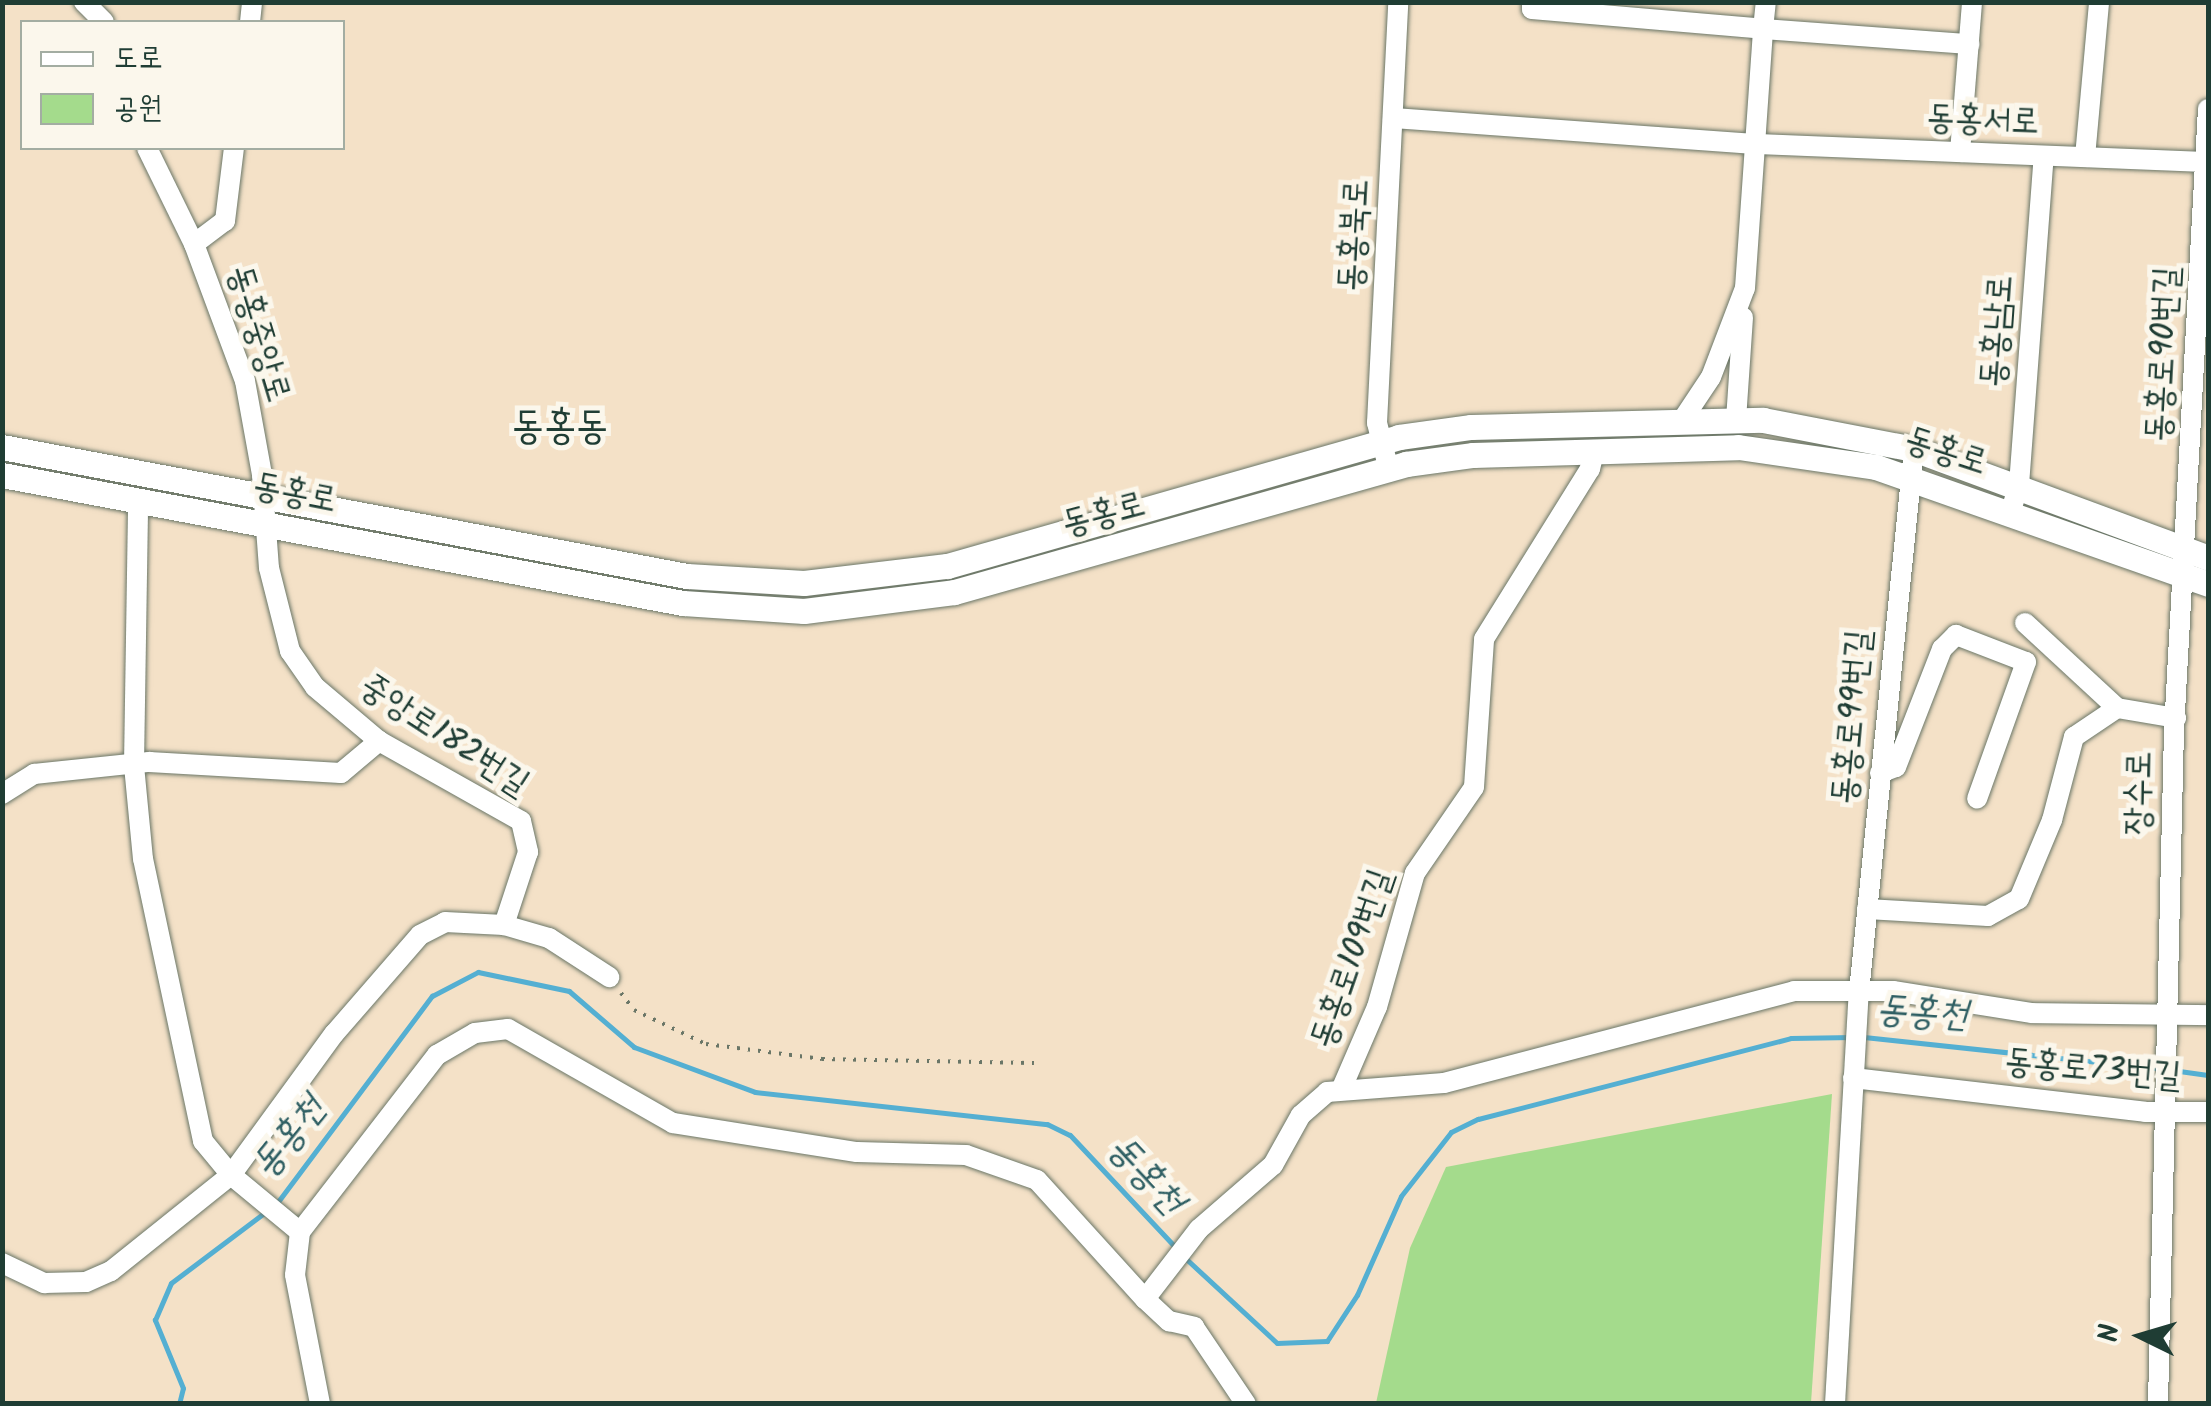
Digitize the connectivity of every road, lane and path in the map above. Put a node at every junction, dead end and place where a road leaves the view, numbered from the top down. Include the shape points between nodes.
1 (84, 2) edge
2 (1398, 2) edge
3 (1532, 2) edge
4 (1766, 2) edge
5 (1972, 2) edge
6 (2099, 2) edge
7 (1596, 9) edge
8 (102, 20) edge
9 (1763, 28) junction
10 (1968, 44) junction
11 (2208, 109) edge
12 (1394, 118) junction
13 (1756, 144) junction
14 (147, 150) edge
15 (234, 150) edge
16 (1960, 152) junction
17 (2044, 156) junction
18 (2085, 157) junction
19 (2208, 162) edge
20 (194, 244) junction
21 (1745, 288) junction
22 (2203, 321) edge
23 (1683, 420) junction
24 (1736, 420) junction
25 (1381, 444) junction
26 (2, 447) edge
27 (1914, 449) junction
28 (1594, 452) junction
29 (1388, 470) junction
30 (2, 475) edge
31 (1909, 478) junction
32 (264, 496) junction
33 (2015, 497) junction
34 (138, 511) dead end
35 (265, 524) junction
36 (2198, 554) edge
37 (2197, 580) edge
38 (2025, 623) dead end
39 (2117, 708) junction
40 (2176, 718) junction
41 (380, 741) junction
42 (134, 765) junction
43 (1880, 774) junction
44 (2, 794) edge
45 (1977, 798) dead end
46 (1867, 909) junction
47 (504, 924) junction
48 (609, 977) joint
49 (1859, 1001) junction
50 (2168, 1015) junction
51 (2208, 1015) edge
52 (1034, 1063) dead end
53 (1854, 1070) junction
54 (1341, 1090) junction
55 (2167, 1104) junction
56 (2208, 1112) edge
57 (239, 1181) junction
58 (292, 1225) junction
59 (2, 1263) edge
60 (1145, 1299) junction
61 (320, 1404) edge
62 (1246, 1404) edge
63 (1835, 1404) edge
64 (2158, 1404) edge

1 - 8 street
2 - 12 street, 동홍북로
3 - 7 street via 1532,9
4 - 9 street
5 - 10 street
6 - 18 street
7 - 9 street
9 - 10 street
9 - 13 street
10 - 16 street
11 - 19 street
12 - 13 street, 동홍서로
12 - 25 street, 동홍북로
13 - 16 street, 동홍서로
13 - 21 street
14 - 20 street
15 - 20 street, 동홍중앙로 via 224,221
16 - 17 street, 동홍서로
17 - 18 street, 동홍서로
17 - 33 street, 동홍남로
18 - 19 street, 동홍서로
19 - 22 street, 동홍로90번길
20 - 32 street, 동홍중앙로 via 245,381
21 - 23 street via 1711,378
21 - 24 street
22 - 36 street, 동홍로90번길
23 - 24 main road, 동홍로
23 - 25 main road, 동홍로 via 1470,428
24 - 27 main road, 동홍로 via 1837,430
25 - 29 street, 동홍북로
25 - 32 main road, 동홍로 via 947,566 856,581 687,576
26 - 32 main road, 동홍로
27 - 31 street, 동홍로99번길
27 - 33 main road, 동홍로
28 - 29 main road, 동홍로 via 1473,455
28 - 31 main road, 동홍로 via 1774,449
28 - 54 street, 동홍로109번길 via 1590,469 1484,639 1474,787 1416,873 1376,1007
29 - 35 main road, 동홍로 via 954,592 858,608 683,603
30 - 35 main road, 동홍로
31 - 33 main road, 동홍로
31 - 43 street, 동홍로99번길
32 - 35 street, 중앙로182번길
33 - 36 main road, 동홍로
33 - 37 main road, 동홍로
34 - 42 street
35 - 41 street, 중앙로182번길 via 290,651 315,687
36 - 37 street, 장수로
37 - 40 street, 장수로
38 - 39 street
39 - 40 street
39 - 46 street via 2074,737 2052,820 2019,899 1988,916
40 - 50 street, 장수로
41 - 42 street via 341,773
41 - 47 street, 중앙로182번길 via 521,821 528,852
42 - 44 street via 34,774
42 - 57 street via 144,858 203,1141
43 - 45 street via 1896,767 1942,649 1956,635 2026,662
43 - 46 street, 동홍로99번길
46 - 49 street, 동홍로99번길
47 - 48 street via 549,938
47 - 57 street via 445,922 420,936 334,1034
48 - 52 path via 634,1010 706,1044 822,1059
49 - 50 street via 1893,991 2032,1013
49 - 53 street, 동홍로99번길
49 - 54 street via 1794,991 1444,1082
50 - 51 street
50 - 55 street, 장수로
53 - 55 street, 동홍로73번길
53 - 63 street
54 - 60 street, 동홍로109번길 via 1327,1092 1301,1114 1272,1165 1199,1228
55 - 56 street, 동홍로73번길
55 - 64 street
57 - 58 street
57 - 59 street via 111,1272 86,1282 44,1282
58 - 60 street via 437,1055 475,1033 508,1029 674,1123 857,1152 994,1160 1055,1195
58 - 61 street
60 - 62 street via 1168,1321 1194,1327

